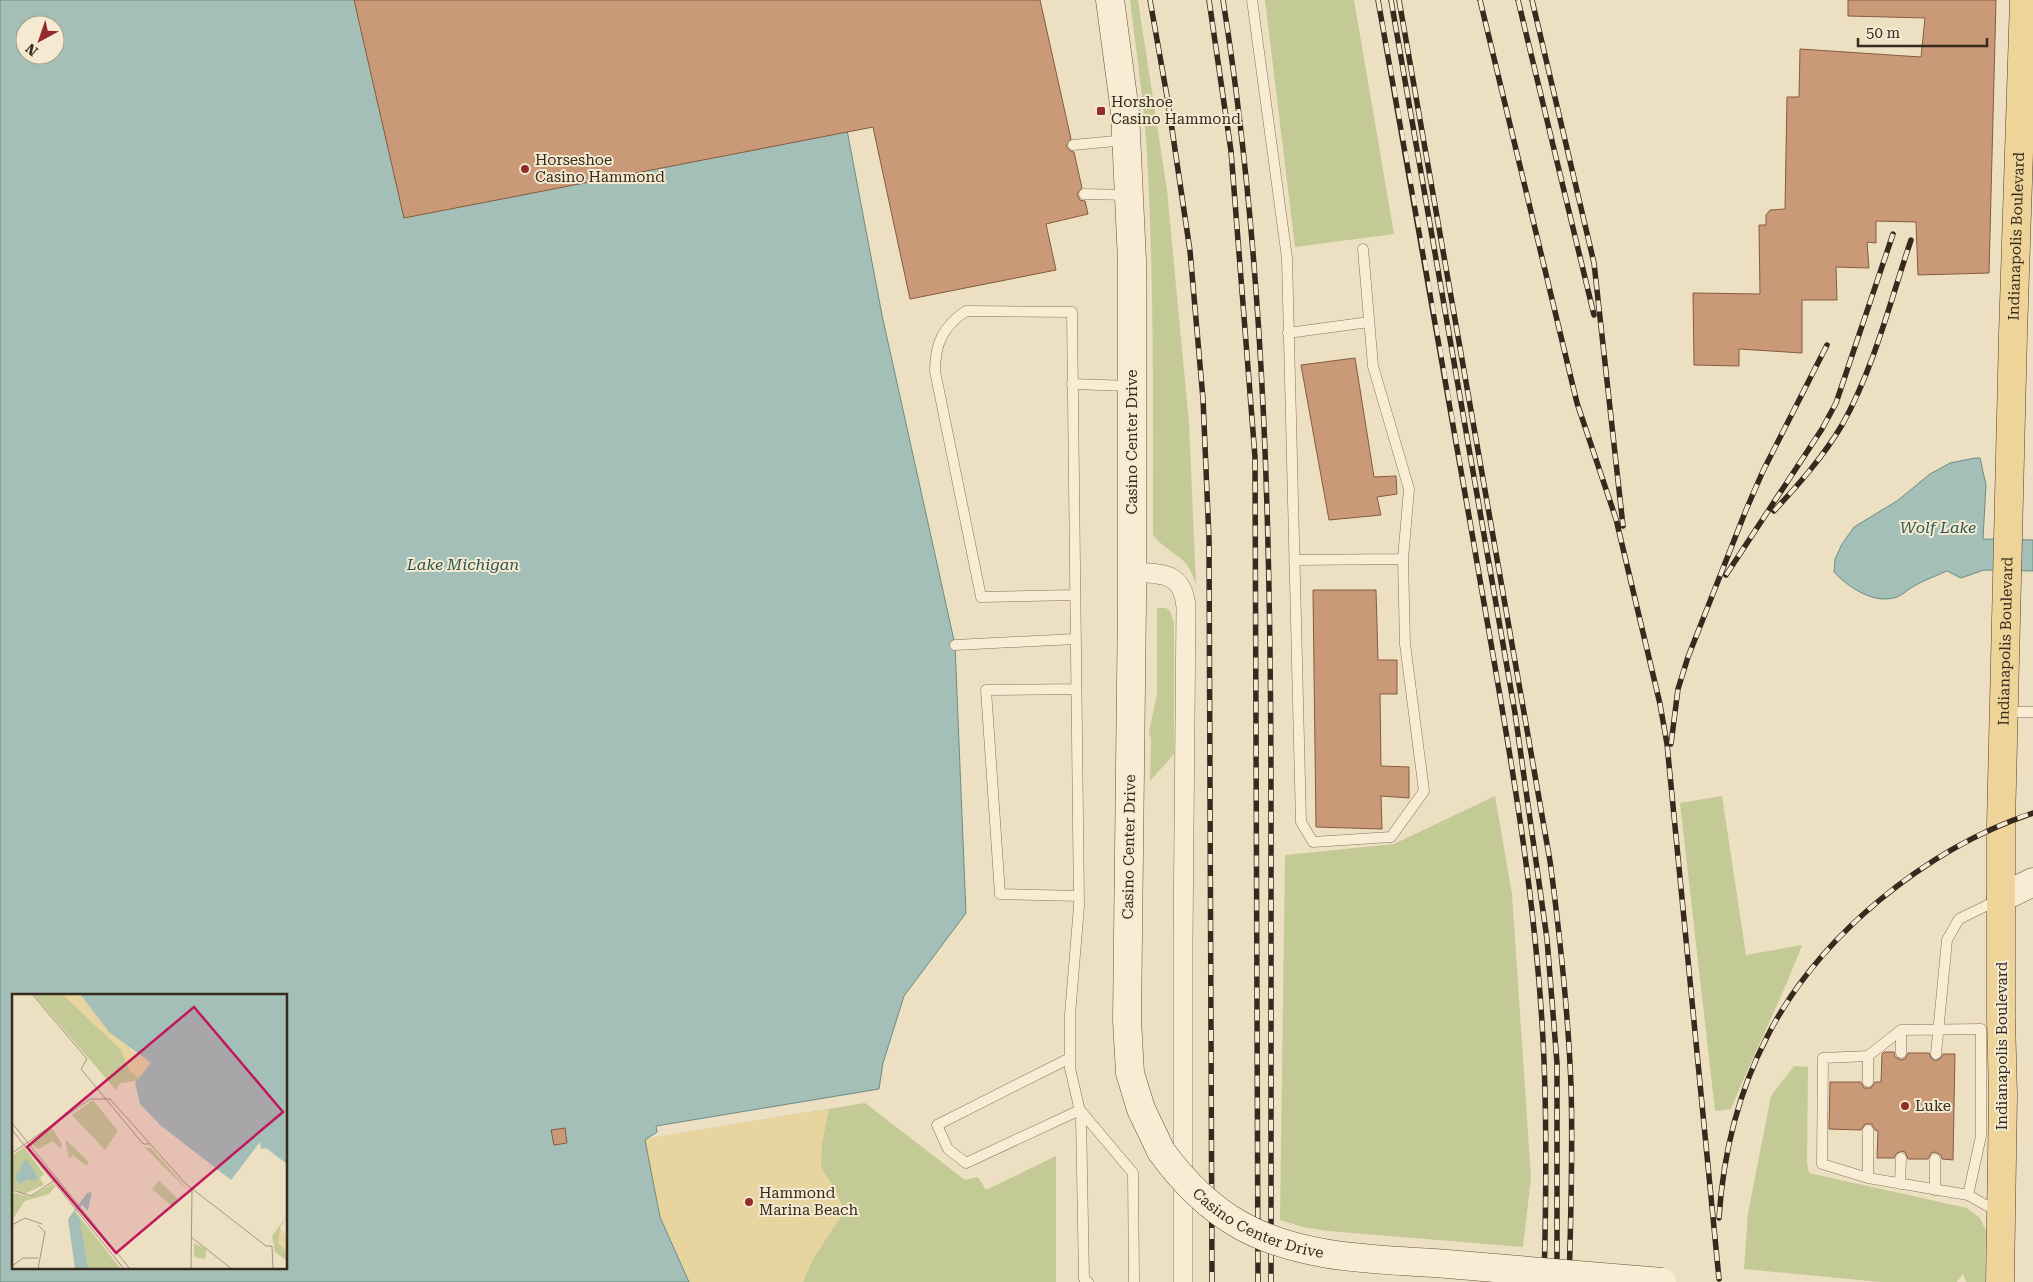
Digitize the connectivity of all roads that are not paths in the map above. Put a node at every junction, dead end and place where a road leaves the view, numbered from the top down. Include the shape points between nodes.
1 (1110, 0) edge
2 (1252, 0) edge
3 (2024, 0) edge
4 (1127, 140) junction
5 (1072, 145) dead end
6 (1084, 194) dead end
7 (1129, 195) junction
8 (1363, 249) dead end
9 (1370, 322) junction
10 (1288, 333) junction
11 (1072, 384) junction
12 (1132, 386) junction
13 (1403, 559) junction
14 (1294, 560) junction
15 (1132, 572) junction
16 (1075, 595) junction
17 (1076, 639) junction
18 (954, 645) dead end
19 (1076, 688) junction
20 (2005, 712) junction
21 (2033, 712) edge
22 (2033, 882) edge
23 (1079, 896) junction
24 (2001, 898) junction
25 (2033, 900) edge
26 (1937, 1029) junction
27 (1901, 1030) junction
28 (1901, 1053) dead end
29 (1936, 1054) dead end
30 (1868, 1056) junction
31 (1070, 1058) junction
32 (1868, 1082) dead end
33 (1080, 1110) junction
34 (1868, 1130) dead end
35 (1900, 1158) dead end
36 (1935, 1159) dead end
37 (1868, 1178) junction
38 (1900, 1184) junction
39 (1935, 1190) junction
40 (1968, 1194) junction
41 (2001, 1214) junction
42 (1085, 1281) edge
43 (1134, 1282) edge
44 (1183, 1282) edge
45 (1662, 1282) edge
46 (2000, 1282) edge

1 - 4 street, Casino Center Drive
2 - 10 lane via 1287,258
3 - 20 main road, Indianapolis Boulevard
4 - 5 lane
4 - 7 street, Casino Center Drive
6 - 7 lane
7 - 12 street, Casino Center Drive
8 - 9 lane
9 - 10 lane
9 - 13 lane via 1373,366 1409,489
10 - 14 lane
11 - 12 lane
11 - 16 lane
11 - 16 lane via 1072,312 966,311 946,327 937,346 937,392 981,597
12 - 15 street, Casino Center Drive
13 - 14 lane
13 - 14 lane via 1405,644 1424,791 1391,837 1313,842 1301,822
15 - 44 street via 1169,576 1176,580 1185,598
15 - 45 street, Casino Center Drive, bridge via 1127,1020 1130,1073 1141,1109 1161,1150 1178,1174 1200,1196 1240,1225 1297,1248 1350,1257
16 - 17 lane
17 - 18 lane
17 - 19 lane
19 - 23 lane
19 - 23 lane via 986,690 1000,894
20 - 21 lane
20 - 24 main road, Indianapolis Boulevard
22 - 24 street
23 - 31 lane
24 - 25 street
24 - 26 lane via 1959,919 1947,940
24 - 41 main road, Indianapolis Boulevard
26 - 27 lane
26 - 29 lane
26 - 40 lane via 1981,1029 1981,1136
27 - 28 lane
27 - 30 lane
30 - 32 lane
30 - 37 lane via 1823,1058 1822,1164
31 - 33 lane
31 - 33 lane via 937,1125 948,1149 966,1164
33 - 42 lane
33 - 43 lane via 1133,1173
34 - 37 lane
35 - 38 lane
36 - 39 lane
37 - 38 lane
38 - 39 lane
39 - 40 lane
40 - 41 lane
41 - 46 main road, Indianapolis Boulevard

